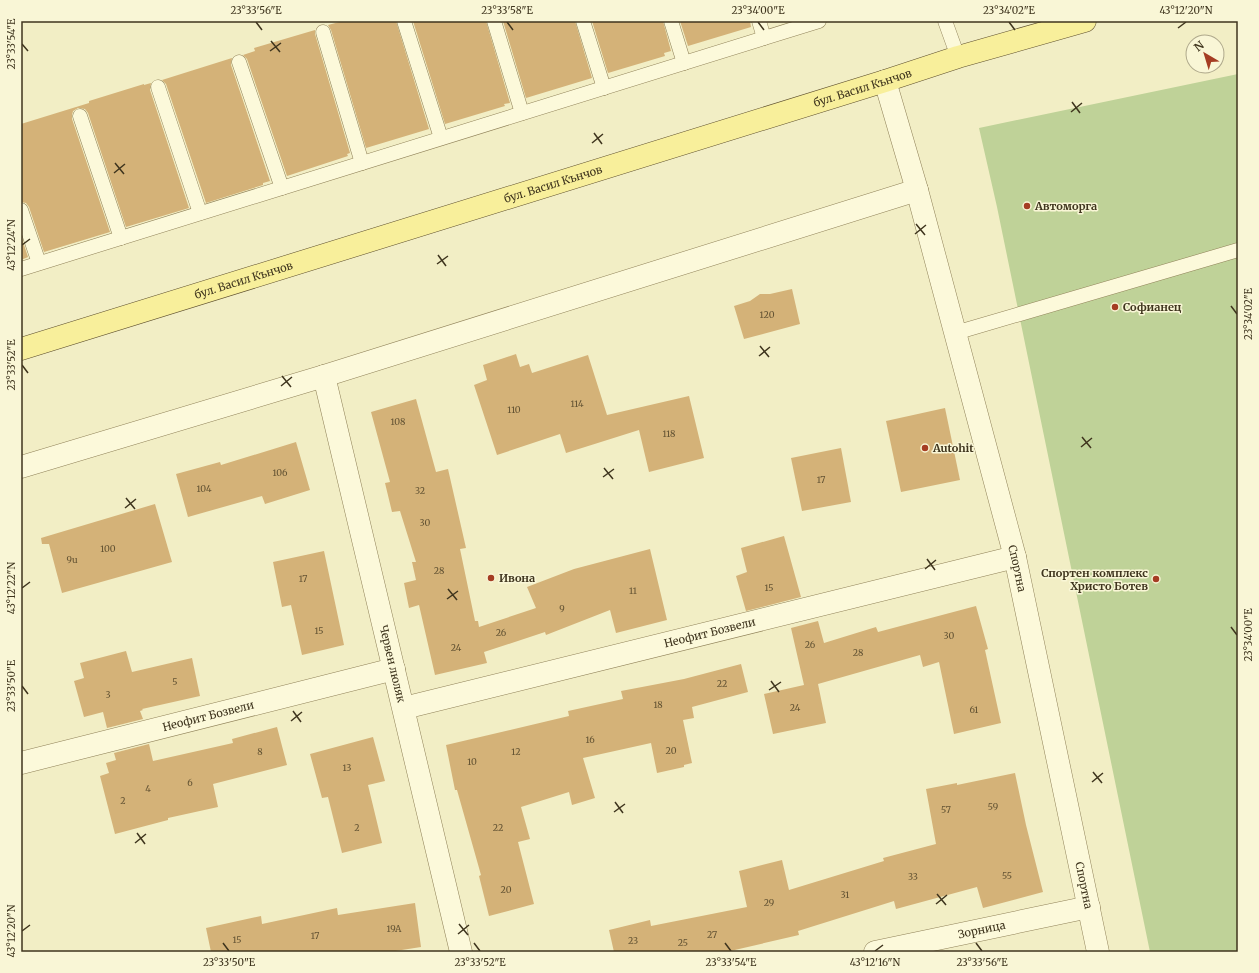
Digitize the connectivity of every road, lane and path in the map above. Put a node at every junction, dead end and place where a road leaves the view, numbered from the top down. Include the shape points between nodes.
1 (404, 21) edge
2 (494, 21) edge
3 (583, 21) edge
4 (671, 21) edge
5 (759, 21) edge
6 (819, 21) edge
7 (946, 21) edge
8 (1084, 21) edge
9 (323, 32) dead end
10 (764, 38) junction
11 (958, 57) junction
12 (239, 62) dead end
13 (684, 63) junction
14 (885, 81) junction
15 (158, 88) dead end
16 (604, 88) junction
17 (522, 113) junction
18 (80, 116) dead end
19 (441, 138) junction
20 (362, 163) junction
21 (282, 188) junction
22 (917, 190) junction
23 (21, 210) edge
24 (200, 213) junction
25 (121, 238) junction
26 (1238, 250) edge
27 (39, 263) junction
28 (21, 269) edge
29 (955, 333) junction
30 (21, 349) edge
31 (324, 376) junction
32 (21, 467) edge
33 (1015, 557) junction
34 (394, 669) junction
35 (404, 708) junction
36 (21, 763) edge
37 (1089, 907) junction
38 (461, 952) edge
39 (875, 952) edge
40 (1098, 952) edge

1 - 19 lane
2 - 17 lane
3 - 16 lane
4 - 13 lane
5 - 10 lane
6 - 10 lane
7 - 11 lane
8 - 11 main road, бул. Васил Кънчов
9 - 20 lane
10 - 13 lane
11 - 14 main road, бул. Васил Кънчов
12 - 21 lane
13 - 16 lane
14 - 22 street, Спортна
14 - 30 main road, бул. Васил Кънчов
15 - 24 lane
16 - 17 lane
17 - 19 lane
18 - 25 lane
19 - 20 lane
20 - 21 lane
21 - 24 lane
22 - 29 street, Спортна
22 - 31 street
23 - 27 lane
24 - 25 lane
25 - 27 lane
26 - 29 lane
27 - 28 lane
29 - 33 street, Спортна
31 - 32 street
31 - 34 street, Червен люляк
33 - 35 street, Неофит Бозвели
33 - 37 street, Спортна
34 - 35 street, Червен люляк
34 - 36 street, Неофит Бозвели
35 - 38 street, Червен люляк
37 - 39 street, Зорница
37 - 40 street, Спортна

